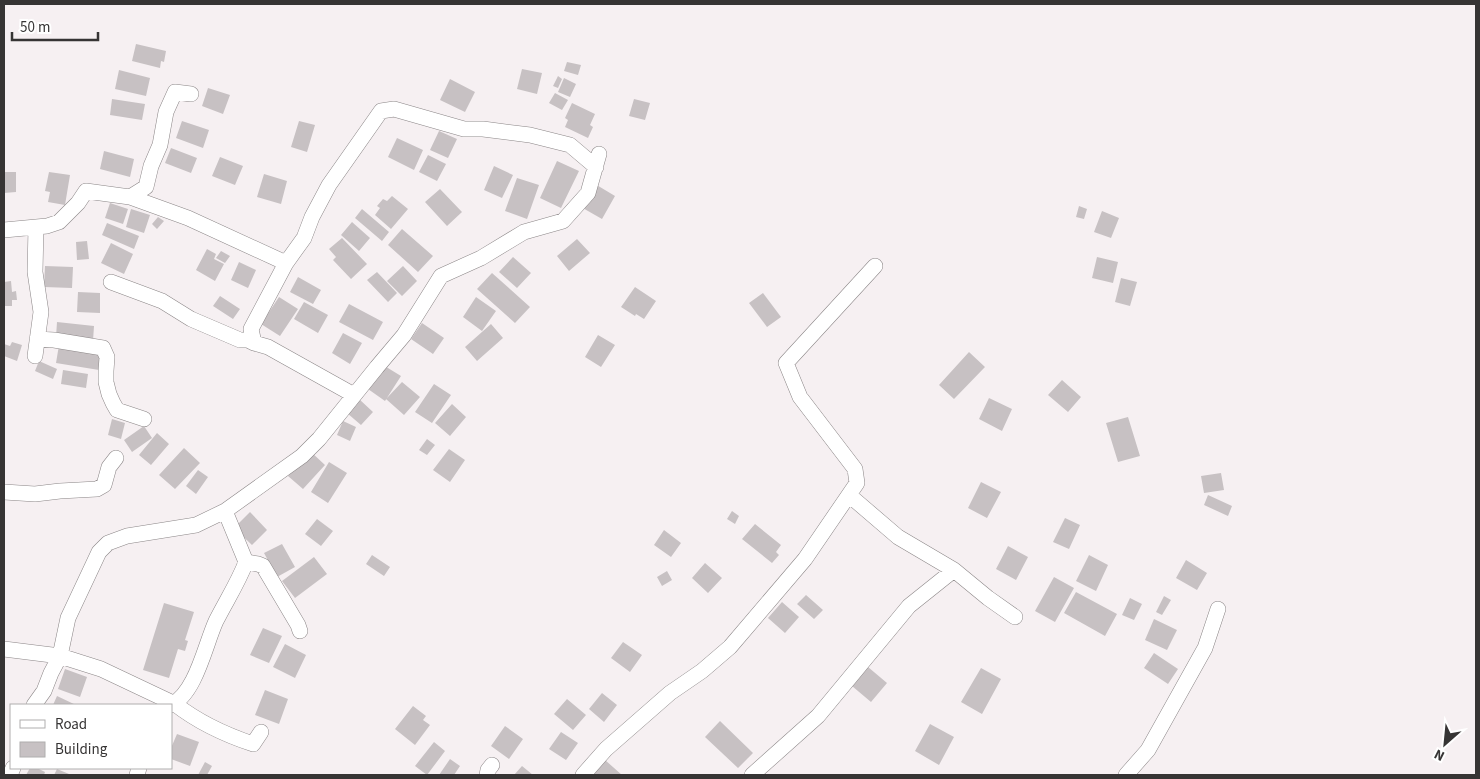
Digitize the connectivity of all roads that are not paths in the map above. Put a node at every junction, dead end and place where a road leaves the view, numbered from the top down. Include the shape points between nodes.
1 (191, 94) dead end
2 (130, 197) junction
3 (36, 227) junction
4 (4, 230) edge
5 (286, 263) junction
6 (875, 266) dead end
7 (111, 282) dead end
8 (38, 339) junction
9 (254, 344) junction
10 (35, 356) dead end
11 (354, 395) junction
12 (144, 419) dead end
13 (116, 458) dead end
14 (4, 492) edge
15 (849, 495) junction
16 (225, 511) junction
17 (246, 562) junction
18 (954, 570) junction
19 (1218, 608) dead end
20 (1015, 617) dead end
21 (300, 631) dead end
22 (4, 648) edge
23 (60, 656) junction
24 (35, 704) edge
25 (173, 704) edge
26 (261, 732) dead end
27 (582, 775) edge
28 (752, 775) edge
29 (1126, 775) edge

1 - 2 street via 175,92 166,112 160,145 146,187
2 - 3 street via 86,192 59,222
2 - 5 street via 188,218
3 - 4 street
3 - 8 street via 35,272 41,312
5 - 9 street via 251,329
5 - 11 street via 304,238 329,185 381,111 394,108 464,129 530,135 570,146 597,160 588,193 563,221 524,232 481,258 442,276 404,335
6 - 15 street via 786,363 800,397 856,469 857,483
7 - 9 street via 162,300 191,319
8 - 10 street
8 - 12 street via 103,348 107,357 106,382 117,410
9 - 11 street via 268,347
11 - 16 street via 302,456
13 - 14 street via 109,467 104,485 97,489 35,494
15 - 18 street via 898,537
15 - 27 street via 805,559 730,647 670,693 606,749
16 - 17 street
16 - 23 street via 196,524 127,536 108,543 99,552 68,618
17 - 21 street via 263,566
17 - 25 street via 216,621 196,676 188,691
18 - 20 street
18 - 28 street via 909,606 818,716
19 - 29 street via 1196,665 1148,750
22 - 23 street
23 - 24 street via 44,692
23 - 25 street via 101,669
25 - 26 street via 228,736 253,744

